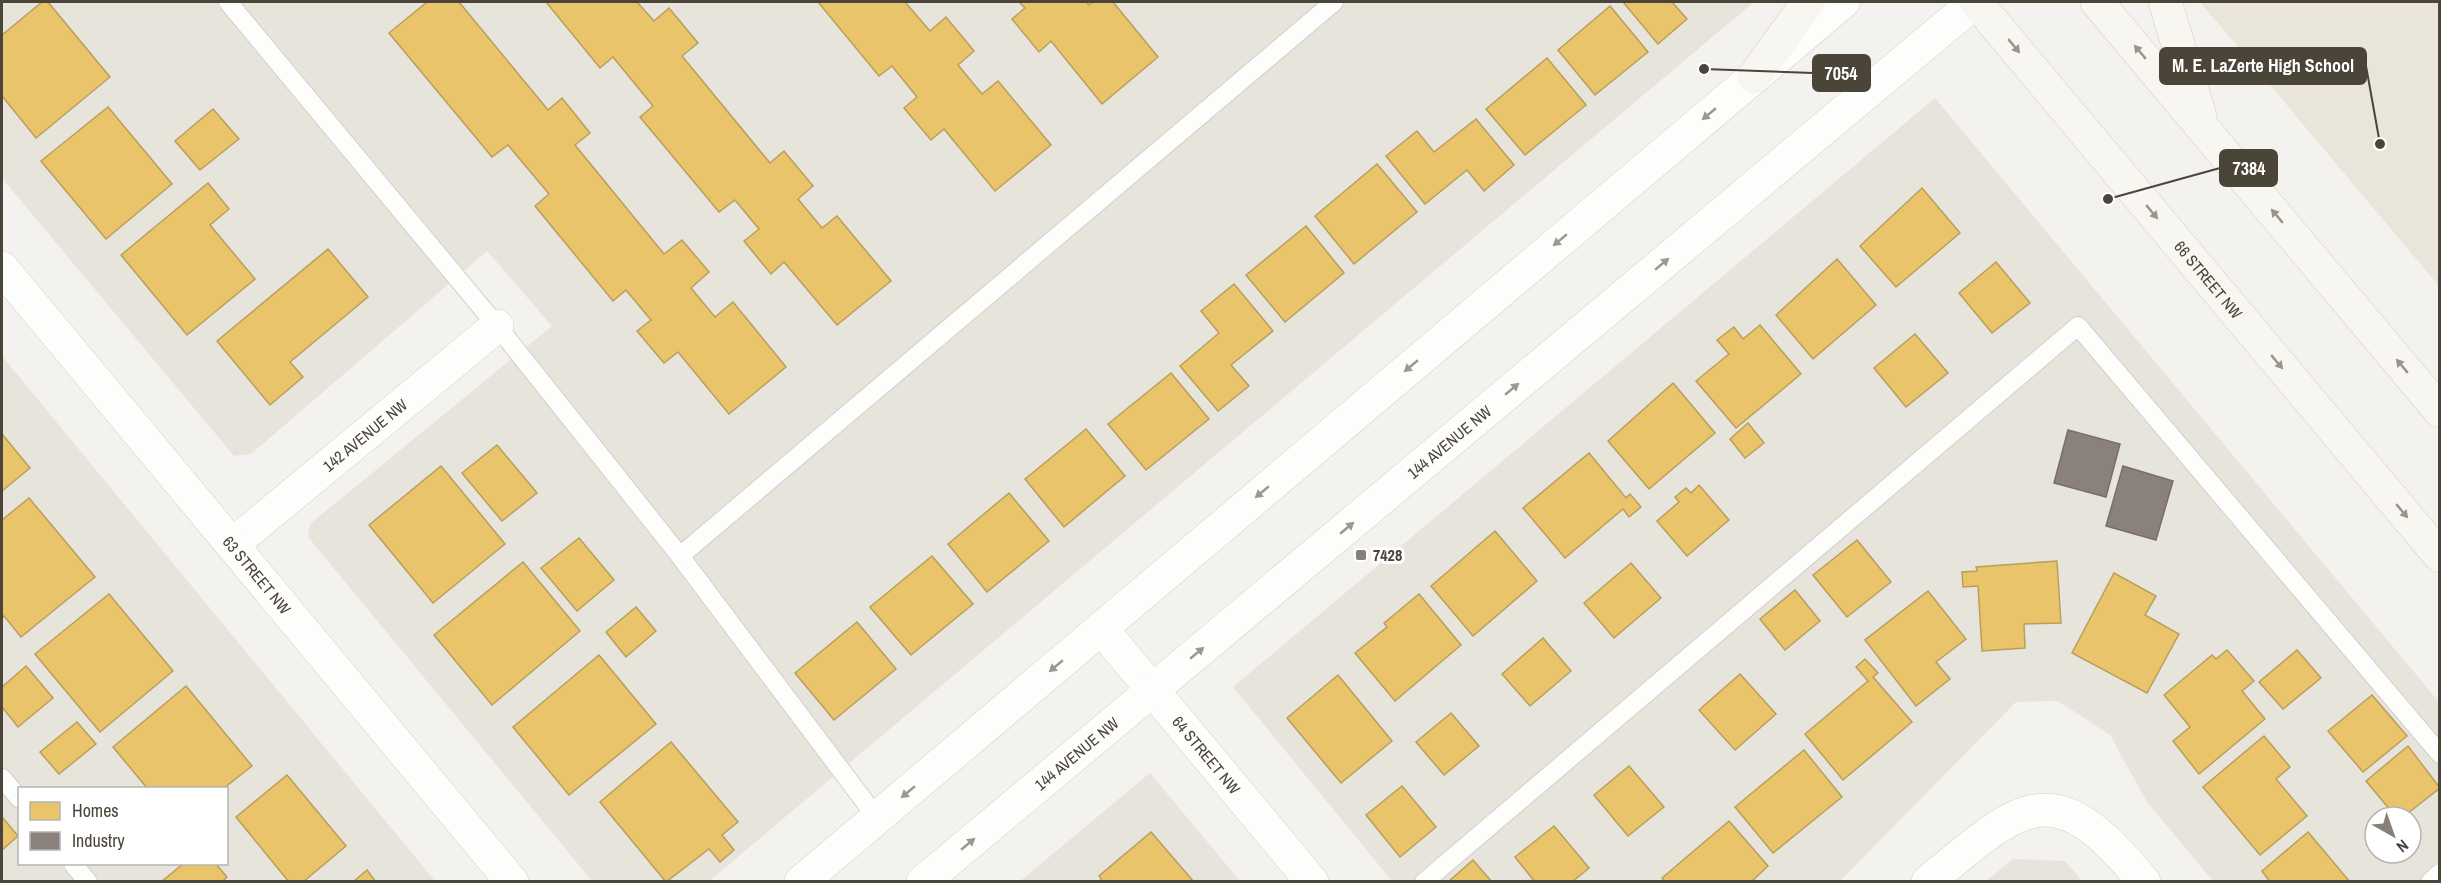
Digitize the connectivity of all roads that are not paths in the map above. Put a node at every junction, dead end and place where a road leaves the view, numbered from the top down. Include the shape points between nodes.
1 (228, 2) edge
2 (1334, 2) edge
3 (1808, 2) edge
4 (1843, 2) edge
5 (1975, 2) edge
6 (2097, 2) edge
7 (2165, 2) edge
8 (1754, 77) junction
9 (2204, 129) junction
10 (2, 268) edge
11 (496, 326) junction
12 (2439, 411) edge
13 (233, 544) junction
14 (680, 556) junction
15 (2439, 556) edge
16 (1101, 628) junction
17 (1152, 690) junction
18 (2439, 754) edge
19 (2, 778) edge
20 (18, 797) edge
21 (877, 818) junction
22 (74, 865) edge
23 (2439, 873) edge
24 (88, 882) edge
25 (512, 882) edge
26 (801, 882) edge
27 (923, 882) edge
28 (1312, 882) edge
29 (1424, 882) edge
30 (1928, 882) edge
31 (2144, 882) edge
32 (2430, 882) edge

1 - 11 lane
2 - 14 lane
3 - 8 main road
4 - 8 street
5 -> 15 main road, 66 STREET NW
17 -> 5 street, 144 AVENUE NW
9 -> 6 main road
7 - 9 main road
8 -> 16 street
12 -> 9 main road
10 - 13 street, 63 STREET NW
11 - 13 street, 142 AVENUE NW
11 - 14 lane
13 - 25 street, 63 STREET NW
14 - 21 lane
16 - 17 street, 64 STREET NW
16 -> 21 street
27 -> 17 street, 144 AVENUE NW
17 - 28 street, 64 STREET NW
18 - 29 lane via 2078,326
19 - 20 lane
21 - 26 street
22 - 24 lane
23 - 32 lane
30 - 31 street via 1987,832 2037,809 2060,809 2081,819 2102,835

